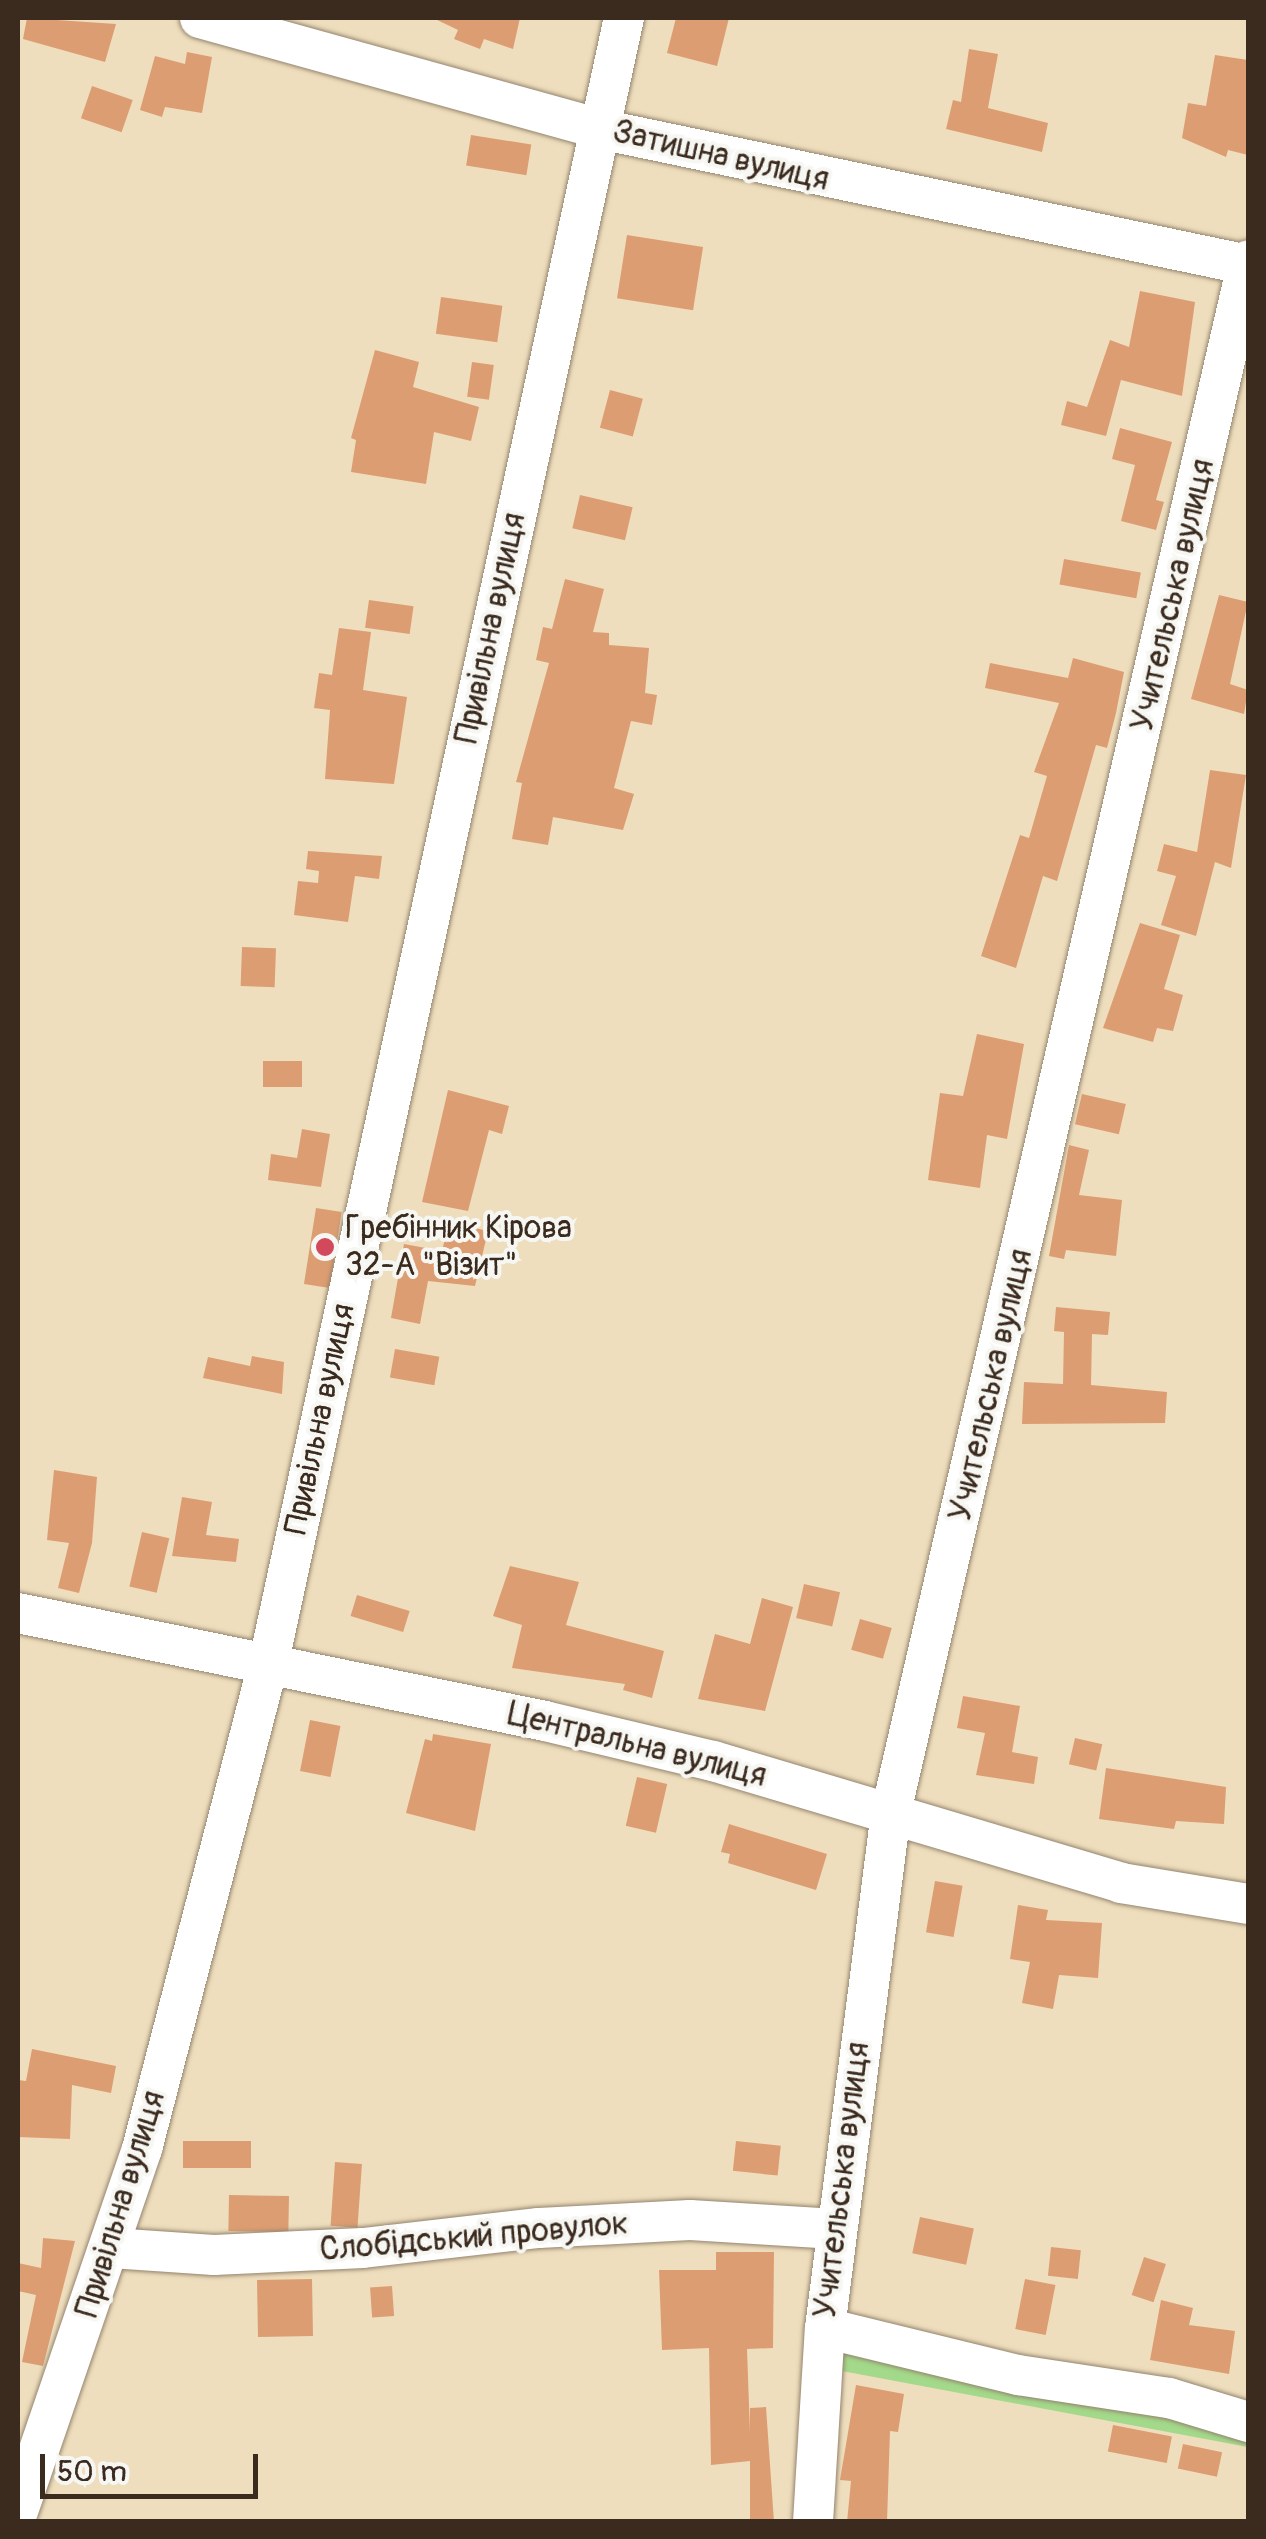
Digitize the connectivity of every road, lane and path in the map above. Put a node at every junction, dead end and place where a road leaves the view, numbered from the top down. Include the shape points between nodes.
1 (200, 18) edge
2 (624, 18) edge
3 (600, 130) junction
4 (1248, 263) edge
5 (18, 1613) edge
6 (269, 1661) junction
7 (891, 1812) junction
8 (1248, 1904) edge
9 (836, 2228) junction
10 (111, 2248) junction
11 (825, 2328) junction
12 (1248, 2422) edge
13 (18, 2511) edge
14 (812, 2522) edge

1 - 3 street, Затишна вулиця
2 - 3 street, Привільна вулиця
3 - 4 street, Затишна вулиця
3 - 6 street, Привільна вулиця
4 - 7 street, Учительська вулиця
5 - 6 street, Центральна вулиця
6 - 7 street, Центральна вулиця via 695,1756
6 - 10 street, Привільна вулиця
7 - 8 street, Центральна вулиця via 1120,1883
7 - 9 street, Учительська вулиця
9 - 10 street, Слобідський провулок via 690,2220 363,2248 214,2255
9 - 11 street, Учительська вулиця
10 - 13 street, Привільна вулиця
11 - 12 street via 1067,2385 1168,2398
11 - 14 street, Учительська вулиця

